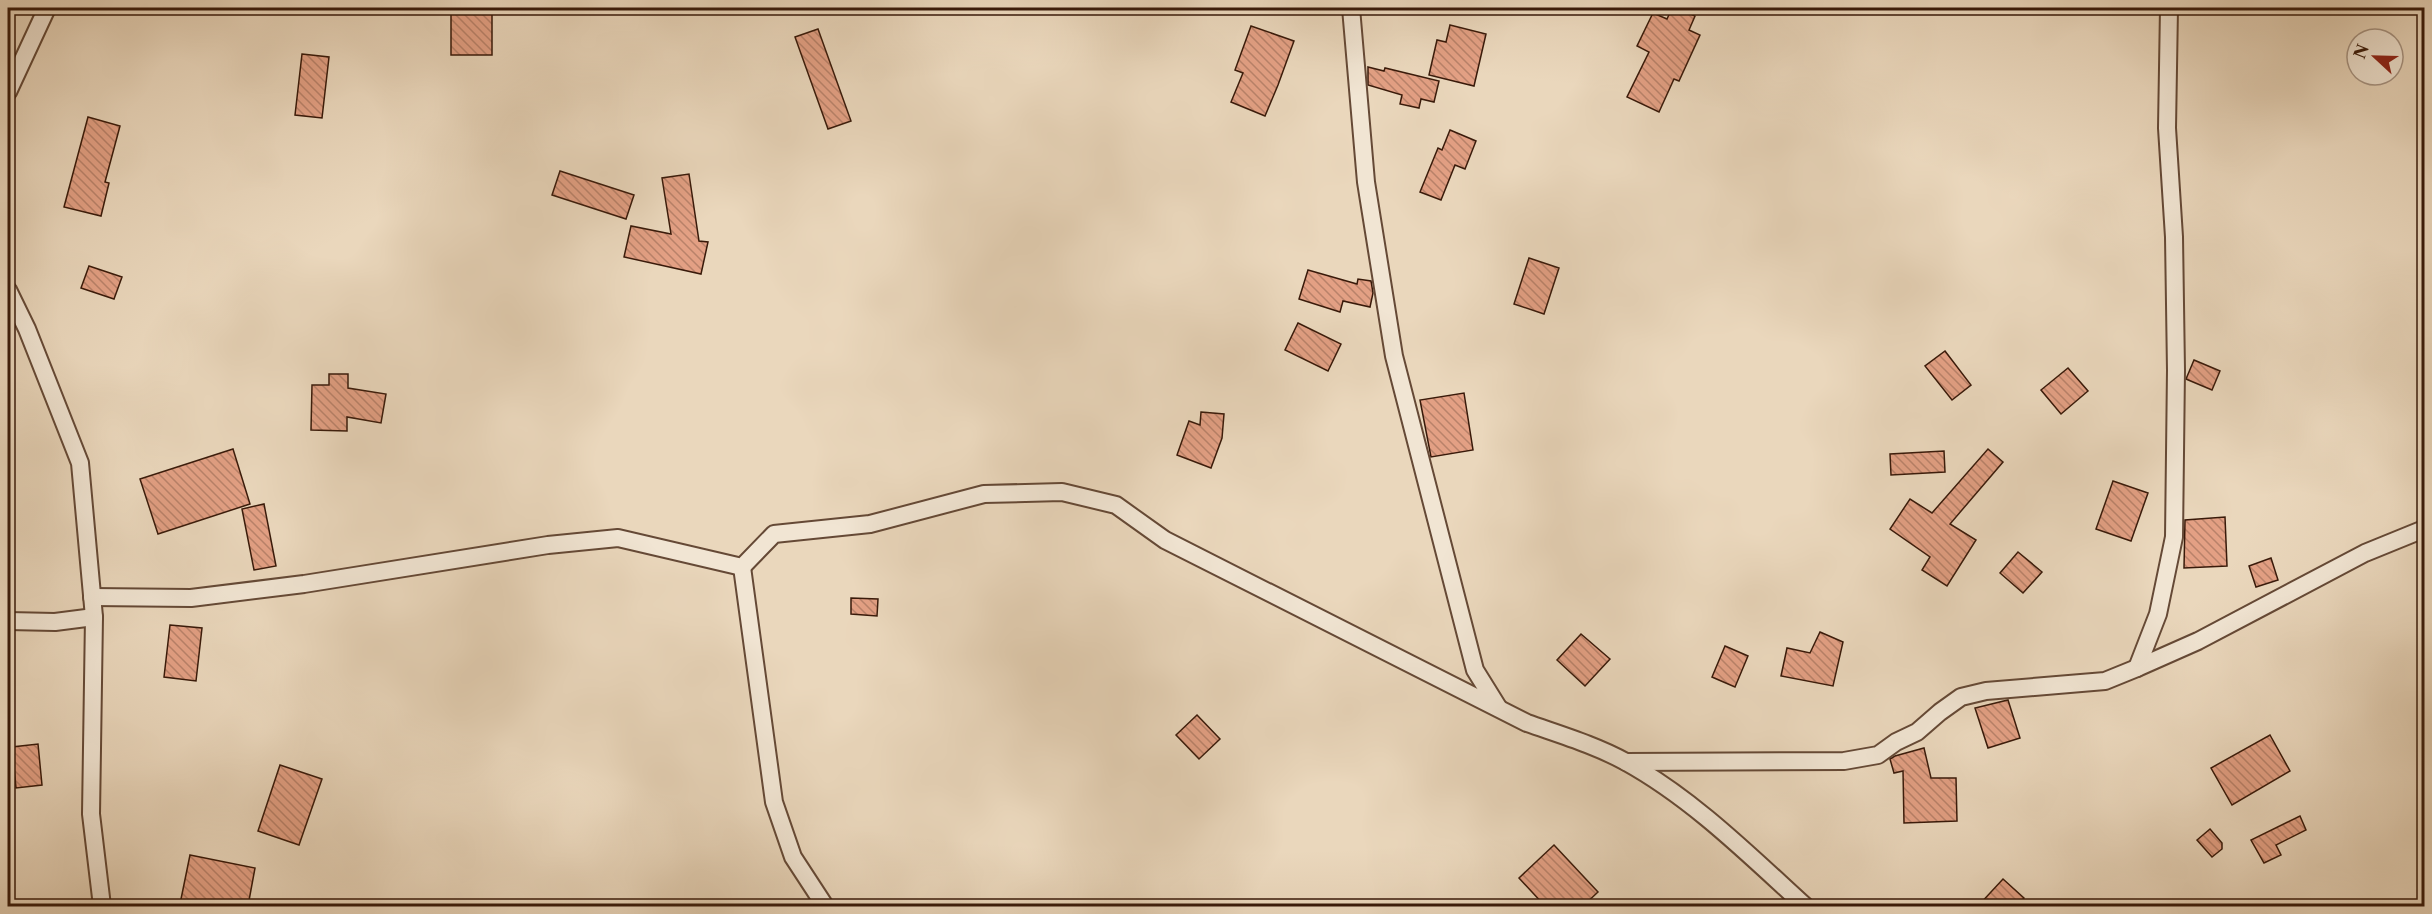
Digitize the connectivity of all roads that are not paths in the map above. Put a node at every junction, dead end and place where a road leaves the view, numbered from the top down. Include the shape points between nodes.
1 (47, 8) edge
2 (1351, 8) edge
3 (2169, 8) edge
4 (8, 92) edge
5 (8, 290) edge
6 (2424, 529) edge
7 (742, 567) junction
8 (92, 597) junction
9 (94, 617) junction
10 (8, 621) edge
11 (2137, 668) junction
12 (1499, 708) junction
13 (1625, 762) junction
14 (102, 906) edge
15 (825, 906) edge
16 (1804, 906) edge

1 - 4 street
2 - 12 street via 1366,182 1394,356 1475,670
3 - 11 street via 2167,128 2176,370 2174,537 2158,614
5 - 8 street via 80,463
6 - 11 street via 2365,553 2199,641
7 - 8 street via 618,538 191,598
7 - 12 street via 774,534 870,524 984,494 1062,492 1116,506 1165,540
7 - 15 street via 774,802 793,857
8 - 9 street
9 - 10 street via 55,622
9 - 14 street via 91,814
11 - 13 street via 2104,681 1986,691 1961,697 1917,732 1878,755 1844,761
12 - 13 street
13 - 16 street via 1698,811

